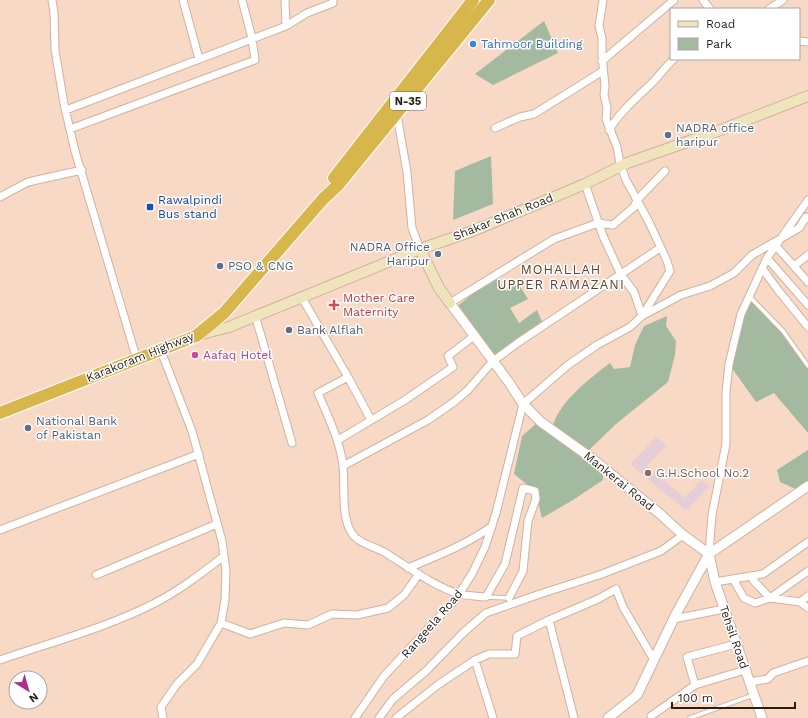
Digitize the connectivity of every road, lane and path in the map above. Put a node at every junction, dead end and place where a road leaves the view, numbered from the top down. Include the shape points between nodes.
1 (52, 0) edge
2 (183, 0) edge
3 (242, 0) edge
4 (285, 0) edge
5 (333, 0) edge
6 (473, 0) edge
7 (489, 0) edge
8 (603, 0) edge
9 (674, 0) edge
10 (703, 0) edge
11 (783, 0) edge
12 (709, 8) edge
13 (771, 8) edge
14 (286, 26) junction
15 (252, 38) junction
16 (199, 59) junction
17 (673, 60) edge
18 (602, 62) junction
19 (603, 71) junction
20 (808, 96) edge
21 (66, 110) junction
22 (397, 114) junction
23 (495, 128) dead end
24 (70, 129) junction
25 (609, 130) junction
26 (621, 166) junction
27 (82, 170) junction
28 (665, 171) dead end
29 (585, 184) junction
30 (0, 197) edge
31 (808, 197) edge
32 (323, 199) junction
33 (637, 200) junction
34 (808, 200) edge
35 (803, 208) junction
36 (808, 218) edge
37 (598, 222) junction
38 (782, 238) junction
39 (776, 246) junction
40 (660, 248) junction
41 (420, 249) junction
42 (808, 255) edge
43 (767, 258) junction
44 (794, 266) junction
45 (762, 268) junction
46 (621, 275) junction
47 (808, 282) edge
48 (749, 296) junction
49 (302, 298) junction
50 (450, 303) junction
51 (808, 306) edge
52 (255, 315) junction
53 (642, 316) junction
54 (808, 327) edge
55 (196, 336) junction
56 (474, 336) junction
57 (161, 351) junction
58 (137, 360) junction
59 (493, 361) junction
60 (808, 366) edge
61 (348, 377) junction
62 (523, 404) junction
63 (0, 412) edge
64 (371, 420) junction
65 (338, 440) junction
66 (292, 443) dead end
67 (199, 454) junction
68 (343, 466) junction
69 (808, 486) edge
70 (217, 524) junction
71 (492, 526) junction
72 (0, 530) edge
73 (683, 535) junction
74 (808, 542) edge
75 (709, 554) junction
76 (224, 556) junction
77 (408, 568) junction
78 (808, 571) edge
79 (419, 574) junction
80 (96, 575) dead end
81 (755, 576) junction
82 (733, 579) junction
83 (715, 582) junction
84 (459, 594) junction
85 (808, 596) edge
86 (486, 597) junction
87 (509, 598) joint
88 (770, 598) junction
89 (800, 602) junction
90 (808, 608) edge
91 (724, 609) junction
92 (674, 619) junction
93 (549, 620) junction
94 (221, 623) junction
95 (736, 644) junction
96 (0, 660) edge
97 (474, 660) junction
98 (654, 660) junction
99 (808, 661) edge
100 (745, 670) junction
101 (749, 682) junction
102 (695, 685) junction
103 (754, 695) junction
104 (651, 716) dead end
105 (163, 718) edge
106 (355, 718) edge
107 (379, 718) edge
108 (396, 718) edge
109 (493, 718) edge
110 (574, 718) edge
111 (608, 718) edge
112 (690, 718) edge
113 (762, 718) edge

1 - 21 street via 55,50
2 - 16 street
3 - 15 street
4 - 14 street
5 - 14 street via 333,3 307,13
6 - 32 highway, Karakoram Highway / N-35 via 332,180
7 - 22 highway, Karakoram Highway / N-35
8 - 18 street via 599,26
9 - 18 street
10 - 12 street
11 - 13 street
14 - 15 street
15 - 16 street
15 - 24 street via 255,60
16 - 21 street
17 - 25 street via 614,121
18 - 19 street
19 - 23 street via 534,114
19 - 25 street
20 - 26 main road, Shakar Shah Road
21 - 24 street
22 - 32 highway, Karakoram Highway / N-35 via 339,184
22 - 41 street via 407,172 412,228
24 - 27 street
25 - 26 street via 617,147
26 - 29 main road, Shakar Shah Road
26 - 33 street
27 - 30 street via 28,182
27 - 58 street
28 - 33 street
29 - 37 street
29 - 41 main road, Shakar Shah Road via 473,231
31 - 35 street
32 - 55 highway, Karakoram Highway / N-35 via 224,313
33 - 37 street via 613,225
33 - 40 street
34 - 35 street
35 - 38 street
36 - 38 street via 806,217 799,228
37 - 46 street
37 - 50 street via 554,239
38 - 39 street
38 - 53 street via 710,286 681,295
39 - 43 street
39 - 44 street
40 - 46 street
40 - 53 street via 670,271
41 - 49 main road, Shakar Shah Road
41 - 50 main road, Mankerai Road via 439,288
42 - 44 street
43 - 45 street
43 - 51 street
44 - 47 street
45 - 48 street
45 - 54 street
46 - 53 street via 634,292
46 - 59 street
48 - 60 lane via 783,331
48 - 75 street via 741,314 729,364 726,444 712,515
49 - 52 main road, Shakar Shah Road
49 - 61 street
50 - 56 street, Mankerai Road
52 - 55 main road, Shakar Shah Road via 229,327
52 - 66 street
53 - 62 street via 568,365
55 - 57 highway, Karakoram Highway / N-35
56 - 59 street, Mankerai Road
56 - 64 street via 448,356 453,367
57 - 58 highway, Karakoram Highway / N-35
57 - 67 street
58 - 63 highway, Karakoram Highway / N-35
59 - 62 street, Mankerai Road
59 - 68 street via 454,402 428,420
61 - 64 street
61 - 65 street via 318,393
62 - 71 street, Rangeela Road
62 - 73 street, Mankerai Road via 541,422 594,460
64 - 65 street
65 - 68 street
67 - 70 street
67 - 72 street
68 - 77 street via 343,487 351,532 364,544 384,552
69 - 75 street
70 - 76 street
70 - 80 street
71 - 77 street via 456,548
71 - 84 street, Rangeela Road via 472,574
73 - 75 street, Mankerai Road
73 - 107 street via 661,551 486,613 393,699
74 - 81 street via 763,574
75 - 83 street, Tehsil Road
75 - 92 street
76 - 94 street via 225,600
76 - 96 street via 194,580 143,609 116,621
77 - 79 street
78 - 88 street
79 - 84 street
79 - 94 street via 404,595 388,608 356,614 332,614 308,625 284,623 250,634
81 - 82 street
81 - 88 street via 753,580
82 - 83 street
82 - 88 street via 744,598 755,603
83 - 91 street, Tehsil Road
84 - 86 street
84 - 106 street, Rangeela Road via 384,676
85 - 89 street
86 - 87 lane
86 - 87 street via 505,564 523,488 535,491 536,499 528,521 523,571
88 - 89 street
89 - 90 street
91 - 92 street
91 - 95 street, Tehsil Road
92 - 98 street
93 - 97 street via 517,636 515,654 489,654
93 - 98 street via 616,589 623,607
93 - 110 street
94 - 105 street via 197,664 177,684 161,707
95 - 100 street, Tehsil Road
95 - 102 street via 687,657
97 - 108 street
97 - 109 street
98 - 111 street via 637,695
99 - 101 street via 773,673 768,679
100 - 101 street, Tehsil Road
100 - 102 street
101 - 103 street, Tehsil Road
102 - 104 street
103 - 112 lane
103 - 113 street, Tehsil Road

